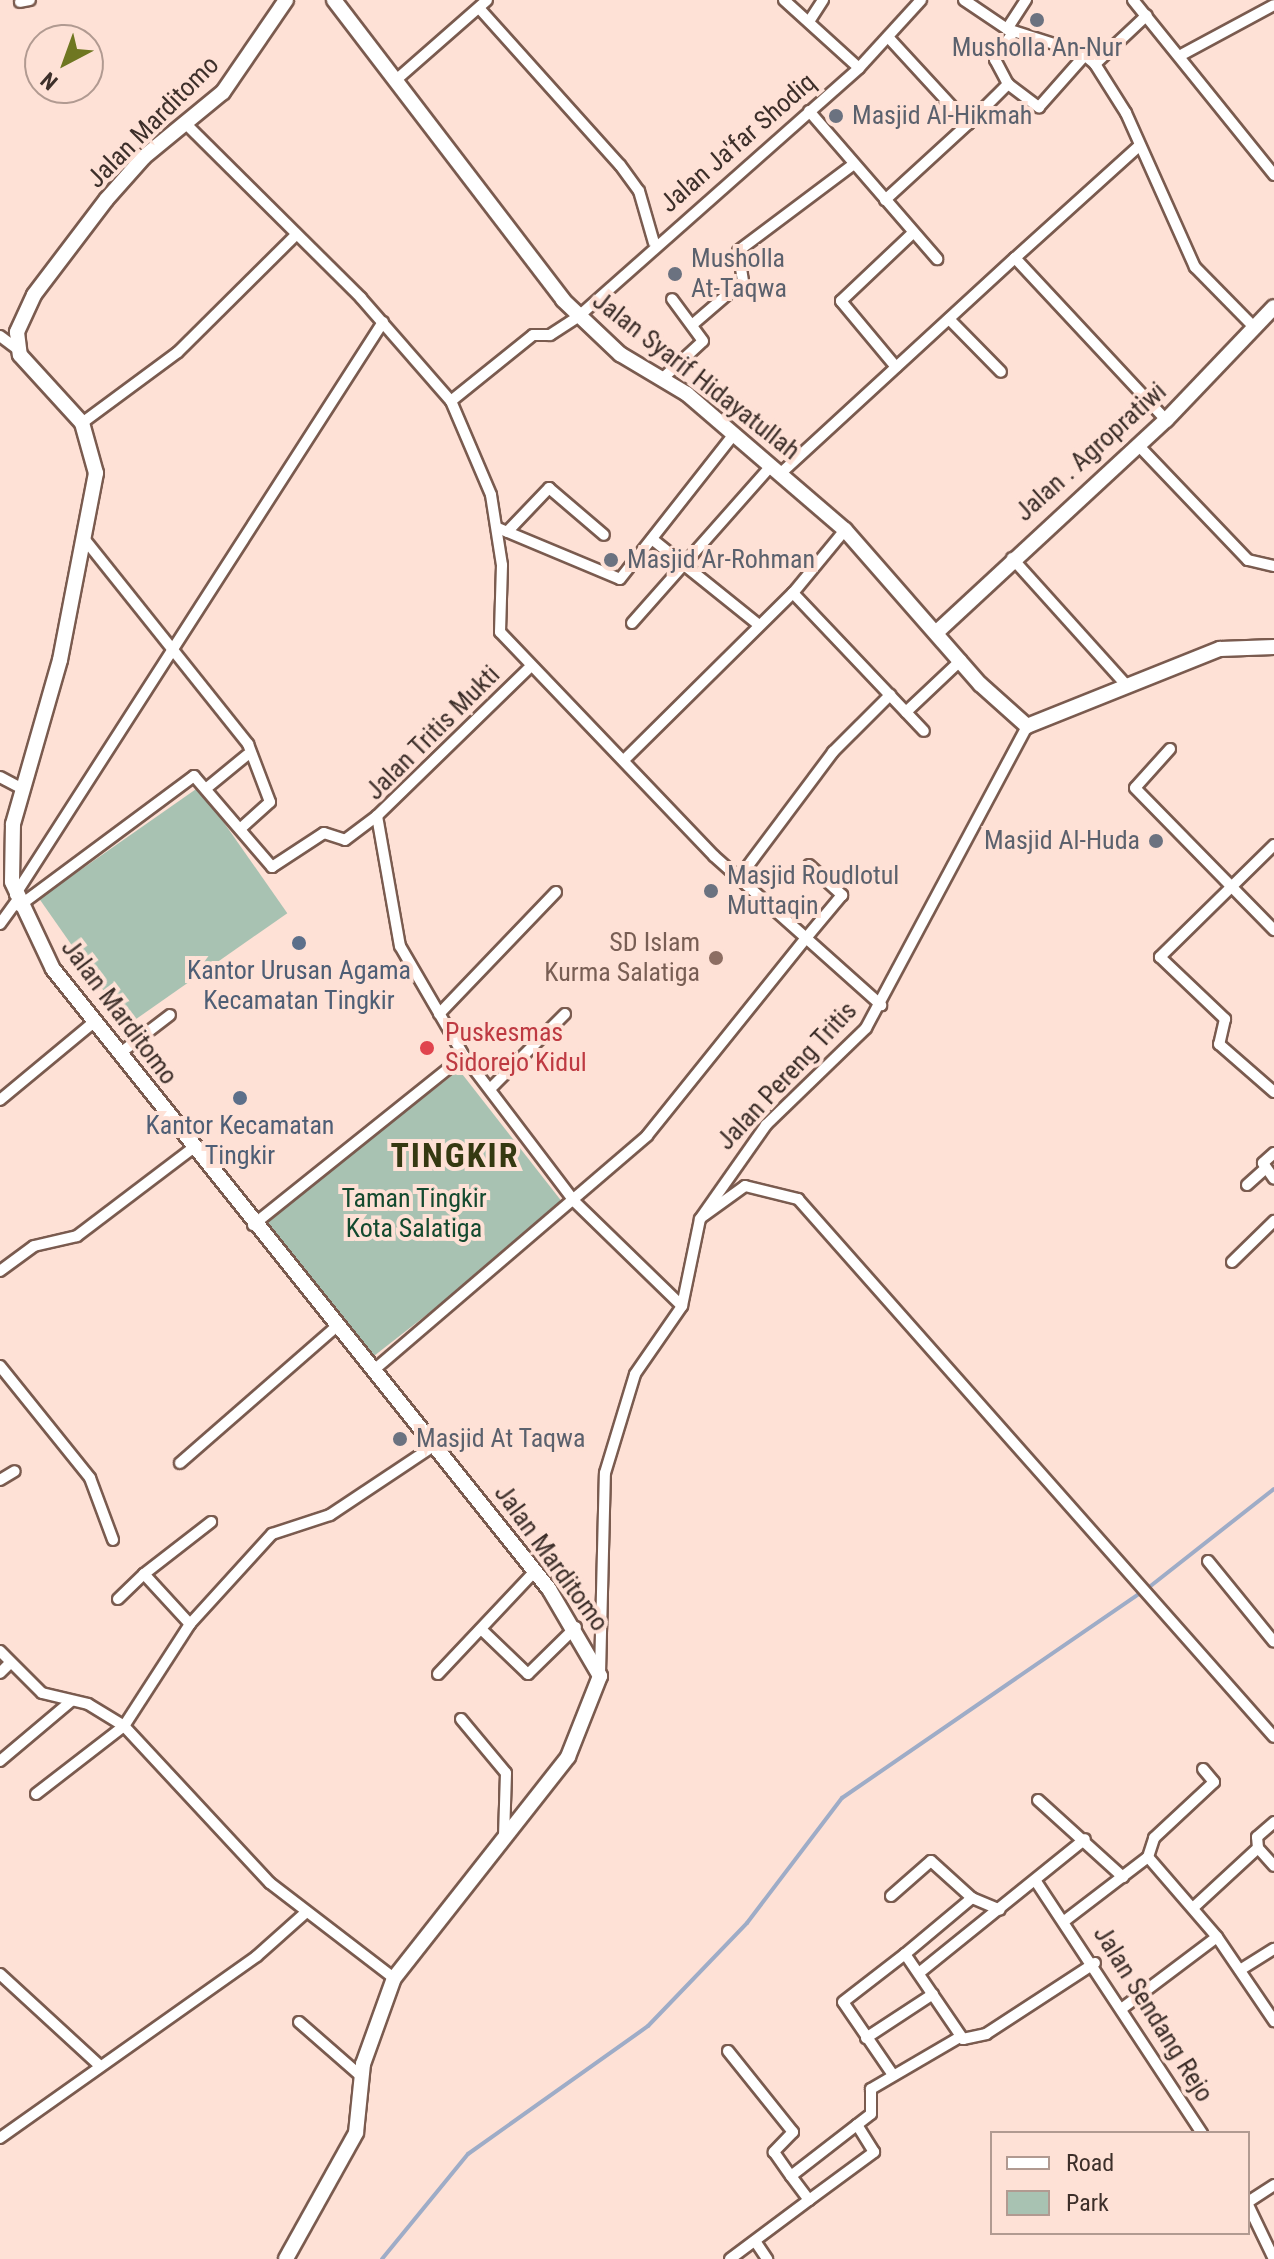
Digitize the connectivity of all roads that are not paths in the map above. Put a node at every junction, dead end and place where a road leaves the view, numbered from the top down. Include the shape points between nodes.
1 (286, 0) edge
2 (334, 0) edge
3 (784, 0) edge
4 (823, 0) edge
5 (921, 0) edge
6 (964, 0) edge
7 (1026, 0) edge
8 (1133, 0) edge
9 (483, 4) edge
10 (1274, 5) edge
11 (1147, 15) junction
12 (810, 20) junction
13 (1010, 30) junction
14 (889, 38) junction
15 (1183, 54) junction
16 (1085, 55) junction
17 (1095, 64) junction
18 (859, 68) junction
19 (396, 80) junction
20 (1008, 84) junction
21 (809, 111) junction
22 (185, 123) junction
23 (968, 124) junction
24 (1138, 147) junction
25 (854, 164) junction
26 (1274, 175) edge
27 (885, 200) junction
28 (913, 233) junction
29 (296, 235) junction
30 (654, 243) junction
31 (1015, 258) junction
32 (937, 259) dead end
33 (672, 299) dead end
34 (1274, 307) edge
35 (579, 316) junction
36 (949, 319) junction
37 (383, 322) junction
38 (692, 325) junction
39 (1254, 327) junction
40 (0, 336) edge
41 (16, 348) junction
42 (896, 367) junction
43 (1001, 372) dead end
44 (663, 378) junction
45 (451, 401) junction
46 (1166, 420) junction
47 (82, 423) junction
48 (734, 434) junction
49 (1138, 445) junction
50 (776, 470) junction
51 (502, 530) junction
52 (845, 530) junction
53 (604, 535) dead end
54 (652, 539) junction
55 (86, 541) junction
56 (1012, 558) junction
57 (685, 566) junction
58 (1274, 566) edge
59 (793, 593) junction
60 (632, 623) dead end
61 (759, 625) junction
62 (938, 631) junction
63 (176, 647) junction
64 (1274, 647) edge
65 (961, 660) junction
66 (528, 669) junction
67 (1128, 687) junction
68 (890, 695) junction
69 (906, 712) junction
70 (1027, 726) junction
71 (924, 731) dead end
72 (1170, 749) dead end
73 (247, 755) junction
74 (624, 760) junction
75 (0, 777) edge
76 (208, 787) junction
77 (23, 789) junction
78 (377, 816) junction
79 (240, 829) junction
80 (5, 838) edge
81 (1274, 845) edge
82 (809, 865) dead end
83 (738, 879) junction
84 (1231, 883) junction
85 (556, 892) dead end
86 (17, 900) junction
87 (0, 924) edge
88 (1274, 930) edge
89 (806, 938) junction
90 (881, 1005) junction
91 (439, 1014) junction
92 (565, 1014) dead end
93 (170, 1015) dead end
94 (94, 1022) junction
95 (119, 1054) junction
96 (464, 1056) junction
97 (490, 1089) junction
98 (1274, 1092) edge
99 (0, 1100) edge
100 (193, 1148) junction
101 (1274, 1153) edge
102 (1265, 1169) junction
103 (1274, 1179) edge
104 (1247, 1185) dead end
105 (575, 1202) junction
106 (700, 1219) junction
107 (1274, 1221) edge
108 (253, 1225) junction
109 (1232, 1262) dead end
110 (0, 1271) edge
111 (682, 1306) junction
112 (335, 1328) junction
113 (0, 1366) edge
114 (374, 1370) junction
115 (435, 1445) junction
116 (180, 1463) dead end
117 (15, 1471) dead end
118 (0, 1480) edge
119 (211, 1522) dead end
120 (113, 1540) dead end
121 (1208, 1561) dead end
122 (535, 1571) junction
123 (144, 1574) junction
124 (118, 1599) dead end
125 (190, 1624) junction
126 (576, 1627) junction
127 (481, 1629) junction
128 (1274, 1642) edge
129 (0, 1651) edge
130 (10, 1663) junction
131 (0, 1673) edge
132 (438, 1674) dead end
133 (600, 1676) junction
134 (70, 1702) junction
135 (461, 1719) dead end
136 (124, 1726) junction
137 (1274, 1737) edge
138 (0, 1761) edge
139 (1203, 1769) dead end
140 (36, 1794) dead end
141 (1038, 1800) dead end
142 (1274, 1822) edge
143 (1085, 1839) junction
144 (503, 1840) junction
145 (1258, 1848) junction
146 (1148, 1857) junction
147 (1274, 1866) edge
148 (1123, 1877) junction
149 (1037, 1883) junction
150 (891, 1896) dead end
151 (972, 1898) junction
152 (1194, 1907) junction
153 (1000, 1910) junction
154 (304, 1914) junction
155 (1067, 1919) junction
156 (1217, 1937) junction
157 (1274, 1949) edge
158 (905, 1954) junction
159 (1095, 1963) junction
160 (1240, 1970) junction
161 (919, 1973) junction
162 (0, 1974) edge
163 (394, 1978) junction
164 (933, 1994) junction
165 (1124, 2007) junction
166 (1274, 2021) edge
167 (299, 2022) dead end
168 (960, 2037) junction
169 (866, 2038) junction
170 (728, 2051) dead end
171 (98, 2064) junction
172 (893, 2075) junction
173 (361, 2076) junction
174 (857, 2125) junction
175 (1201, 2131) edge
176 (0, 2138) edge
177 (791, 2176) junction
178 (1274, 2185) edge
179 (809, 2200) junction
180 (1250, 2203) edge
181 (1250, 2208) edge
182 (755, 2241) junction
183 (286, 2259) edge
184 (730, 2259) edge
185 (767, 2259) edge
186 (1274, 2259) edge

1 - 22 street, Jalan Marditomo via 223,92
2 - 19 street, Jalan Syarif Hidayatullah
3 - 12 street
4 - 12 street
5 - 14 street, Jalan Ja'far Shodiq
6 - 13 street
7 - 13 street
8 - 11 street
9 - 19 street
9 - 30 street via 639,191
10 - 15 street
11 - 15 street
11 - 17 street
12 - 18 street
13 - 16 street
13 - 20 street via 995,60
14 - 18 street, Jalan Ja'far Shodiq
14 - 23 street
15 - 26 street
16 - 17 street
16 - 20 street via 1039,107
17 - 24 street
18 - 21 street, Jalan Ja'far Shodiq
19 - 35 street, Jalan Syarif Hidayatullah
20 - 23 street
21 - 25 street
21 - 30 street, Jalan Ja'far Shodiq
22 - 29 street
22 - 41 street, Jalan Marditomo via 127,176 73,243 34,295
23 - 27 street
24 - 31 street
24 - 39 street via 1195,267
25 - 27 street
25 - 38 street via 738,251 743,281
27 - 28 street
28 - 32 street
28 - 42 street via 841,301
29 - 37 street
29 - 47 street via 178,352
30 - 35 street, Jalan Ja'far Shodiq
31 - 36 street
31 - 46 street
33 - 38 street
34 - 39 street, Jalan . Agropratiwi
35 - 44 street, Jalan Syarif Hidayatullah via 620,354
35 - 45 street, Jalan Ja'far Shodiq via 550,335 533,335
36 - 42 street
36 - 43 street
37 - 45 street
37 - 63 street
38 - 44 street via 703,343
39 - 46 street, Jalan . Agropratiwi
40 - 41 street
41 - 47 street, Jalan Marditomo
42 - 50 street
44 - 48 street, Jalan Syarif Hidayatullah
45 - 51 street
46 - 49 street, Jalan . Agropratiwi
47 - 55 street, Jalan Marditomo via 96,473
48 - 50 street, Jalan Syarif Hidayatullah
48 - 54 street
49 - 56 street, Jalan . Agropratiwi
49 - 58 street via 1248,560
50 - 52 street, Jalan Syarif Hidayatullah
50 - 57 street
51 - 53 street via 549,488
51 - 54 street via 617,580
51 - 66 street via 500,632
52 - 59 street
52 - 62 street, Jalan Syarif Hidayatullah
54 - 57 street
55 - 63 street
55 - 77 street, Jalan Marditomo
56 - 62 street, Jalan . Agropratiwi
56 - 67 street
57 - 60 street
57 - 61 street
59 - 61 street
59 - 68 street
61 - 74 street
62 - 65 street, Jalan Syarif Hidayatullah
63 - 73 street via 248,744
63 - 86 street
64 - 67 street via 1220,649
65 - 69 street
65 - 70 street, Jalan Syarif Hidayatullah
66 - 74 street
66 - 78 street, Jalan Tritis Mukti
67 - 70 street
68 - 69 street
68 - 83 street via 833,752
69 - 71 street
70 - 90 street, Jalan Pereng Tritis
72 - 84 street via 1135,788
73 - 76 street
73 - 79 street via 270,802
74 - 83 street
75 - 77 street
76 - 79 street
76 - 86 street via 194,776
77 - 80 street, Jalan Marditomo
78 - 79 street via 345,840 324,833 274,867
78 - 91 street, Jalan Tritis Mukti via 400,946
80 - 86 street, Jalan Marditomo
81 - 84 street
82 - 89 street via 842,895
83 - 89 street
84 - 88 street
84 - 98 street via 1160,957 1224,1017 1219,1044
85 - 91 street
86 - 87 street
86 - 94 street, Jalan Marditomo
89 - 90 street
89 - 105 street via 647,1136
90 - 106 street, Jalan Pereng Tritis via 853,1045 766,1125
91 - 96 street, Jalan Tritis Mukti
92 - 97 street
93 - 95 street
94 - 95 street, Jalan Marditomo
94 - 99 street
95 - 100 street, Jalan Marditomo
96 - 97 street, Jalan Tritis Mukti
96 - 108 street
97 - 105 street, Jalan Tritis Mukti
100 - 108 street, Jalan Marditomo
100 - 110 street via 77,1236 34,1246
101 - 102 street
102 - 103 street
102 - 104 street
105 - 111 street, Jalan Tritis Mukti
105 - 114 street
106 - 111 street, Jalan Pereng Tritis
106 - 137 street via 745,1186 798,1199 1142,1581
107 - 109 street
108 - 112 street, Jalan Marditomo
111 - 133 street, Jalan Pereng Tritis via 635,1374 605,1473
112 - 114 street, Jalan Marditomo
112 - 116 street
113 - 120 street via 90,1478
114 - 115 street, Jalan Marditomo
115 - 122 street, Jalan Marditomo
115 - 125 street via 330,1515 272,1534
117 - 118 street
119 - 123 street
121 - 128 street
122 - 126 street, Jalan Marditomo
122 - 127 street
123 - 124 street
123 - 125 street
125 - 136 street
126 - 127 street via 529,1674
126 - 133 street, Jalan Marditomo
127 - 132 street
129 - 130 street
130 - 131 street
130 - 134 street via 42,1693
133 - 144 street via 579,1741
134 - 136 street
134 - 138 street
135 - 144 street via 506,1773
136 - 140 street
136 - 154 street
139 - 146 street via 1214,1782 1154,1838
141 - 143 street
142 - 145 street via 1257,1837
143 - 148 street
143 - 149 street
144 - 163 street
145 - 147 street
145 - 152 street
146 - 148 street
146 - 152 street
148 - 155 street
149 - 153 street
149 - 155 street, Jalan Sendang Rejo
150 - 151 street via 929,1861
151 - 153 street
151 - 158 street
152 - 156 street
153 - 161 street
154 - 163 street
154 - 171 street via 210,1991
155 - 159 street, Jalan Sendang Rejo
156 - 160 street
156 - 165 street
157 - 160 street
158 - 161 street
158 - 169 street via 843,2001
159 - 165 street, Jalan Sendang Rejo
159 - 168 street via 986,2034
160 - 166 street
161 - 164 street
162 - 171 street
163 - 173 street
164 - 168 street
164 - 169 street
165 - 175 street, Jalan Sendang Rejo
167 - 173 street
168 - 172 street
169 - 172 street
170 - 177 street via 793,2131 774,2152
171 - 176 street
172 - 174 street via 868,2092 871,2114
173 - 183 street via 356,2133
174 - 177 street
174 - 179 street via 874,2152
177 - 179 street
178 - 180 street
179 - 182 street
181 - 186 street
182 - 184 street
182 - 185 street

